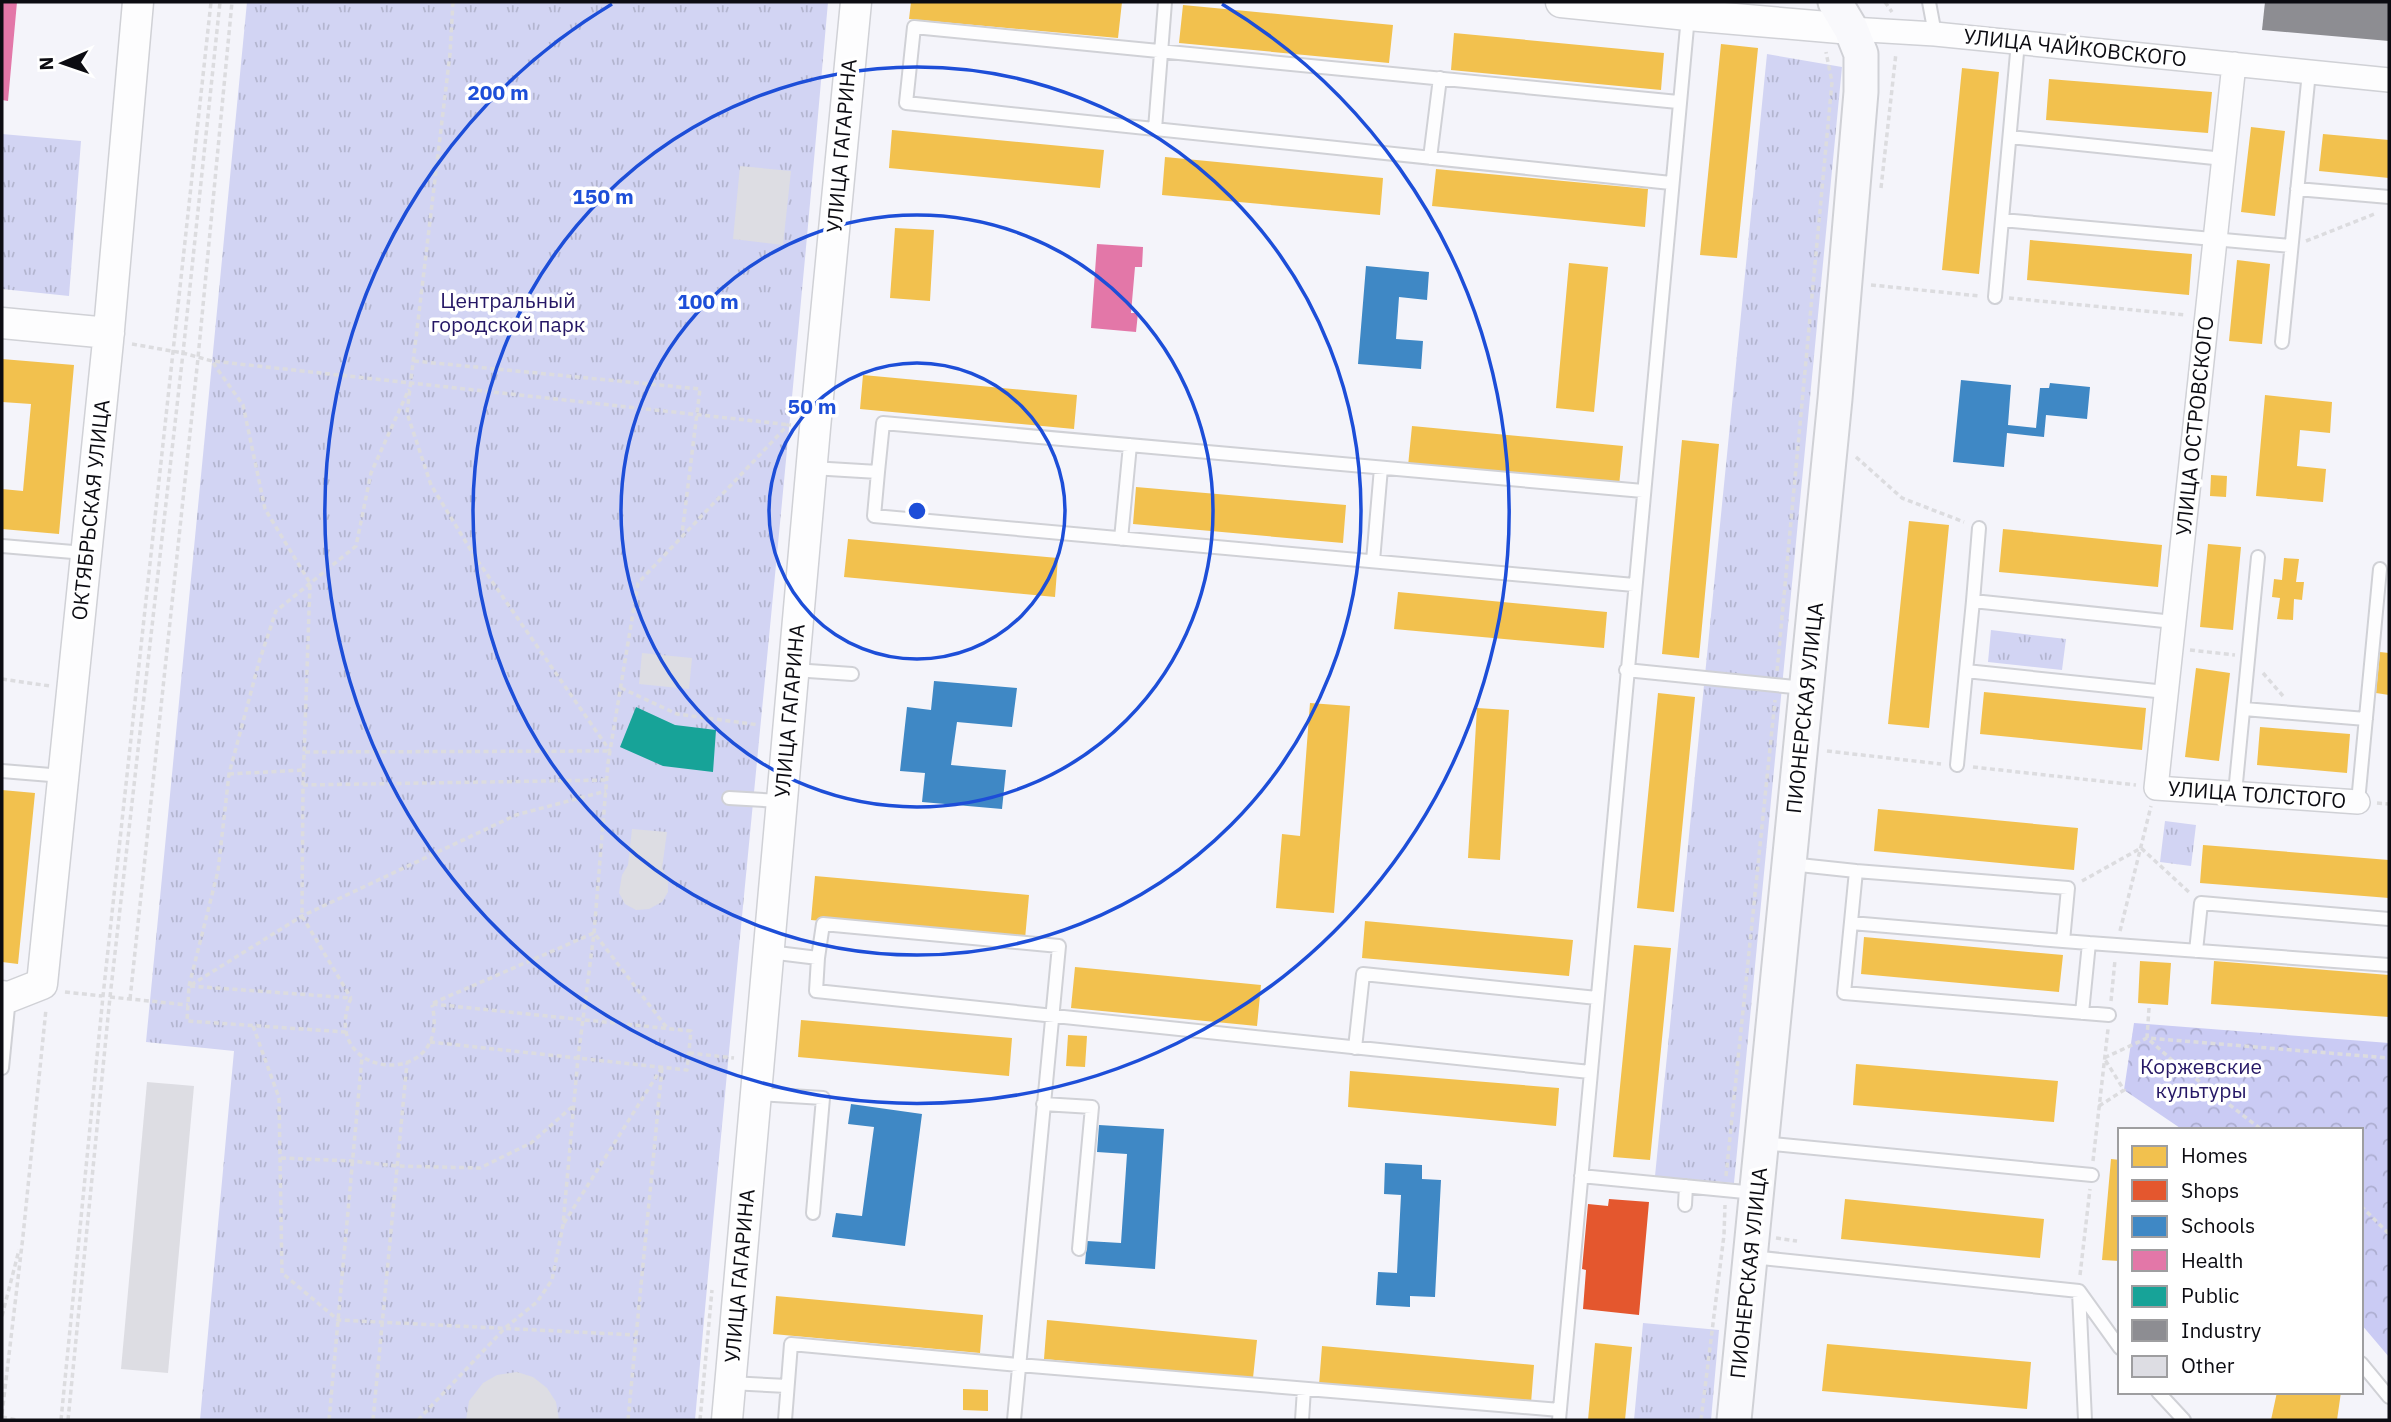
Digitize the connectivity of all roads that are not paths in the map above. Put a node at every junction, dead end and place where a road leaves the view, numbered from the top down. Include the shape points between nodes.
1 (138, 2) edge
2 (856, 2) edge
3 (1166, 2) edge
4 (1561, 2) edge
5 (1795, 2) edge
6 (1929, 2) edge
7 (1688, 15) junction
8 (1843, 15) edge
9 (1761, 21) junction
10 (1935, 34) junction
11 (2018, 42) junction
12 (1162, 51) junction
13 (2234, 64) junction
14 (2309, 72) junction
15 (1440, 78) junction
16 (2389, 80) edge
17 (1678, 102) junction
18 (1156, 129) junction
19 (2010, 137) junction
20 (1430, 158) junction
21 (2224, 159) junction
22 (1671, 183) junction
23 (2297, 189) junction
24 (2389, 197) edge
25 (2002, 220) junction
26 (2215, 240) junction
27 (2291, 246) junction
28 (1995, 297) road end
29 (2, 323) edge
30 (116, 337) junction
31 (2282, 342) dead end
32 (1130, 445) junction
33 (812, 468) junction
34 (1381, 468) junction
35 (878, 472) junction
36 (1643, 491) junction
37 (1979, 528) road end
38 (1121, 538) junction
39 (2, 546) edge
40 (86, 553) junction
41 (2258, 557) dead end
42 (1373, 561) junction
43 (2380, 569) dead end
44 (1634, 585) junction
45 (1973, 601) junction
46 (2174, 622) junction
47 (793, 670) junction
48 (1626, 670) junction
49 (1966, 671) junction
50 (852, 674) dead end
51 (1791, 687) junction
52 (2166, 692) junction
53 (2244, 709) junction
54 (2366, 719) junction
55 (1957, 765) road end
56 (2, 771) edge
57 (63, 776) junction
58 (2156, 788) joint
59 (2235, 793) junction
60 (729, 798) dead end
61 (782, 802) junction
62 (2358, 802) joint
63 (1789, 864) junction
64 (1856, 871) junction
65 (2389, 919) edge
66 (1850, 923) junction
67 (2063, 942) junction
68 (2089, 943) junction
69 (2196, 951) junction
70 (768, 952) junction
71 (818, 958) junction
72 (2389, 965) edge
73 (5, 997) edge
74 (1597, 998) junction
75 (2082, 1013) junction
76 (2109, 1015) road end
77 (1052, 1016) junction
78 (1355, 1048) junction
79 (3, 1050) edge
80 (2, 1068) edge
81 (1590, 1072) junction
82 (757, 1094) junction
83 (1044, 1104) junction
84 (1763, 1143) junction
85 (2092, 1174) road end
86 (1581, 1176) junction
87 (1686, 1186) junction
88 (1741, 1192) junction
89 (1685, 1205) dead end
90 (813, 1213) dead end
91 (1760, 1247) junction
92 (1079, 1249) dead end
93 (2079, 1292) junction
94 (2118, 1345) edge
95 (2363, 1365) edge
96 (1019, 1366) junction
97 (730, 1383) junction
98 (787, 1386) junction
99 (1304, 1389) junction
100 (2160, 1394) edge
101 (2389, 1397) edge
102 (1559, 1415) edge
103 (727, 1420) edge
104 (785, 1420) edge
105 (1014, 1420) edge
106 (1302, 1420) edge
107 (1734, 1420) edge
108 (2085, 1420) edge
109 (2184, 1420) edge

1 - 30 street, ОКТЯБРЬСКАЯ УЛИЦА
2 - 33 street, УЛИЦА ГАГАРИНА via 802,426
3 - 12 lane
4 - 7 street, УЛИЦА ЧАЙКОВСКОГО
5 - 9 street via 1782,14
6 - 10 lane
7 - 9 street, УЛИЦА ЧАЙКОВСКОГО
7 - 17 lane
8 - 9 street, УЛИЦА ЧАЙКОВСКОГО
8 - 10 street, УЛИЦА ЧАЙКОВСКОГО
8 - 51 main road, ПИОНЕРСКАЯ УЛИЦА via 1861,54 1861,92 1842,333
10 - 11 street, УЛИЦА ЧАЙКОВСКОГО
11 - 13 street, УЛИЦА ЧАЙКОВСКОГО
11 - 19 lane
12 - 15 lane
12 - 18 lane
12 - 18 lane via 914,27 908,77 906,103
13 - 14 street, УЛИЦА ЧАЙКОВСКОГО
13 - 21 street, УЛИЦА ОСТРОВСКОГО
14 - 16 street, УЛИЦА ЧАЙКОВСКОГО
14 - 23 lane
15 - 17 lane
15 - 20 lane
17 - 22 lane
18 - 20 lane
19 - 21 lane
19 - 25 lane
20 - 22 lane
21 - 26 street, УЛИЦА ОСТРОВСКОГО
22 - 36 lane
23 - 24 lane
23 - 27 lane
25 - 26 lane
25 - 28 lane
26 - 27 lane
26 - 46 street, УЛИЦА ОСТРОВСКОГО
27 - 31 lane
29 - 30 street
30 - 40 street, ОКТЯБРЬСКАЯ УЛИЦА
32 - 34 lane
32 - 35 lane via 884,423
32 - 38 lane
33 - 35 lane
33 - 47 street, УЛИЦА ГАГАРИНА
34 - 36 lane
34 - 42 lane
35 - 38 lane via 874,516
36 - 44 lane
37 - 45 lane
38 - 42 lane
39 - 40 lane
40 - 57 street, ОКТЯБРЬСКАЯ УЛИЦА
41 - 53 lane
42 - 44 lane
43 - 54 lane
44 - 48 lane
45 - 46 lane
45 - 49 lane
46 - 52 street, УЛИЦА ОСТРОВСКОГО
47 - 50 lane
47 - 61 street, УЛИЦА ГАГАРИНА
48 - 51 lane
48 - 74 lane
49 - 52 lane
49 - 55 lane
51 - 63 main road, ПИОНЕРСКАЯ УЛИЦА
52 - 58 street, УЛИЦА ОСТРОВСКОГО
53 - 54 lane
53 - 59 lane
54 - 62 lane
56 - 57 lane
57 - 73 street, ОКТЯБРЬСКАЯ УЛИЦА via 42,984
58 - 59 street, УЛИЦА ТОЛСТОГО
59 - 62 street, УЛИЦА ТОЛСТОГО
60 - 61 lane
61 - 70 street, УЛИЦА ГАГАРИНА
63 - 64 lane
63 - 84 main road, ПИОНЕРСКАЯ УЛИЦА
64 - 66 lane
64 - 67 lane via 2068,888
65 - 69 lane via 2201,903
66 - 67 lane
66 - 75 lane via 1844,993
67 - 68 lane
68 - 69 lane
68 - 75 lane
69 - 72 lane
70 - 71 lane
70 - 82 street, УЛИЦА ГАГАРИНА
71 - 77 lane via 816,991
71 - 77 lane via 822,924 1059,946
73 - 79 lane
74 - 78 lane via 1363,974
74 - 81 lane
75 - 76 lane
77 - 78 lane
77 - 83 lane
78 - 81 lane
79 - 80 lane
81 - 86 lane
82 - 90 lane via 823,1098
82 - 97 street, УЛИЦА ГАГАРИНА
83 - 92 lane via 1092,1107
83 - 96 lane
84 - 85 lane
84 - 88 main road, ПИОНЕРСКАЯ УЛИЦА
86 - 87 lane
86 - 102 lane
87 - 88 lane
87 - 89 lane
88 - 91 main road, ПИОНЕРСКАЯ УЛИЦА
91 - 93 lane
91 - 107 main road, ПИОНЕРСКАЯ УЛИЦА
93 - 94 lane
93 - 108 lane
95 - 101 lane
96 - 98 lane via 791,1344
96 - 99 lane
96 - 105 lane
97 - 98 lane
97 - 103 street, УЛИЦА ГАГАРИНА
98 - 104 lane
99 - 102 lane
99 - 106 lane
100 - 109 lane

